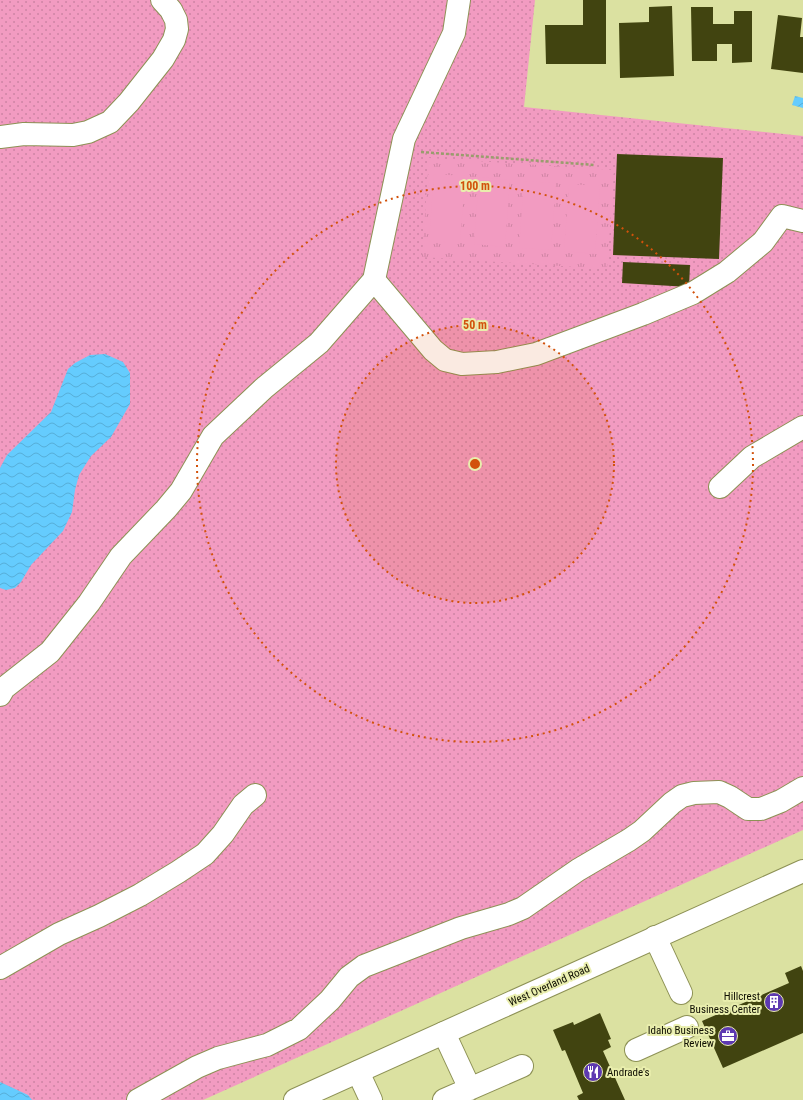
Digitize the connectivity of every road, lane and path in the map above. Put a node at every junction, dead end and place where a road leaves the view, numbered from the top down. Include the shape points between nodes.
1 (162, 0) edge
2 (459, 0) edge
3 (0, 137) edge
4 (401, 151) junction
5 (594, 165) dead end
6 (803, 221) edge
7 (374, 280) junction
8 (803, 427) edge
9 (720, 487) dead end
10 (0, 695) edge
11 (803, 788) edge
12 (255, 795) dead end
13 (803, 871) edge
14 (655, 937) junction
15 (0, 968) edge
16 (682, 993) dead end
17 (687, 1027) dead end
18 (444, 1033) junction
19 (636, 1050) dead end
20 (522, 1066) dead end
21 (358, 1072) junction
22 (470, 1089) junction
23 (138, 1100) edge
24 (295, 1100) edge
25 (371, 1100) edge
26 (444, 1100) edge

1 - 3 main road via 176,20 174,40 164,59 110,122 88,132 73,135 24,134
2 - 4 main road via 454,33 404,139
4 - 5 path
4 - 7 main road
6 - 7 main road via 782,216 763,242 727,272 693,293 536,354 497,362 462,364 445,360 432,350
7 - 10 main road via 319,344 264,388 213,436 181,490 121,556 89,603 50,652 4,688
8 - 9 main road via 752,457
11 - 23 main road via 761,809 748,809 719,792 682,796 630,840 578,870 522,908 461,928 364,966 349,977 330,1000 299,1029 267,1045 218,1058 197,1067
12 - 15 main road via 243,805 205,854 140,895 59,934
13 - 14 main road, West Overland Road
14 - 16 main road
14 - 18 main road, West Overland Road
17 - 19 main road
18 - 21 main road, West Overland Road
18 - 22 main road
20 - 22 main road
21 - 24 main road, West Overland Road
21 - 25 main road
22 - 26 main road

